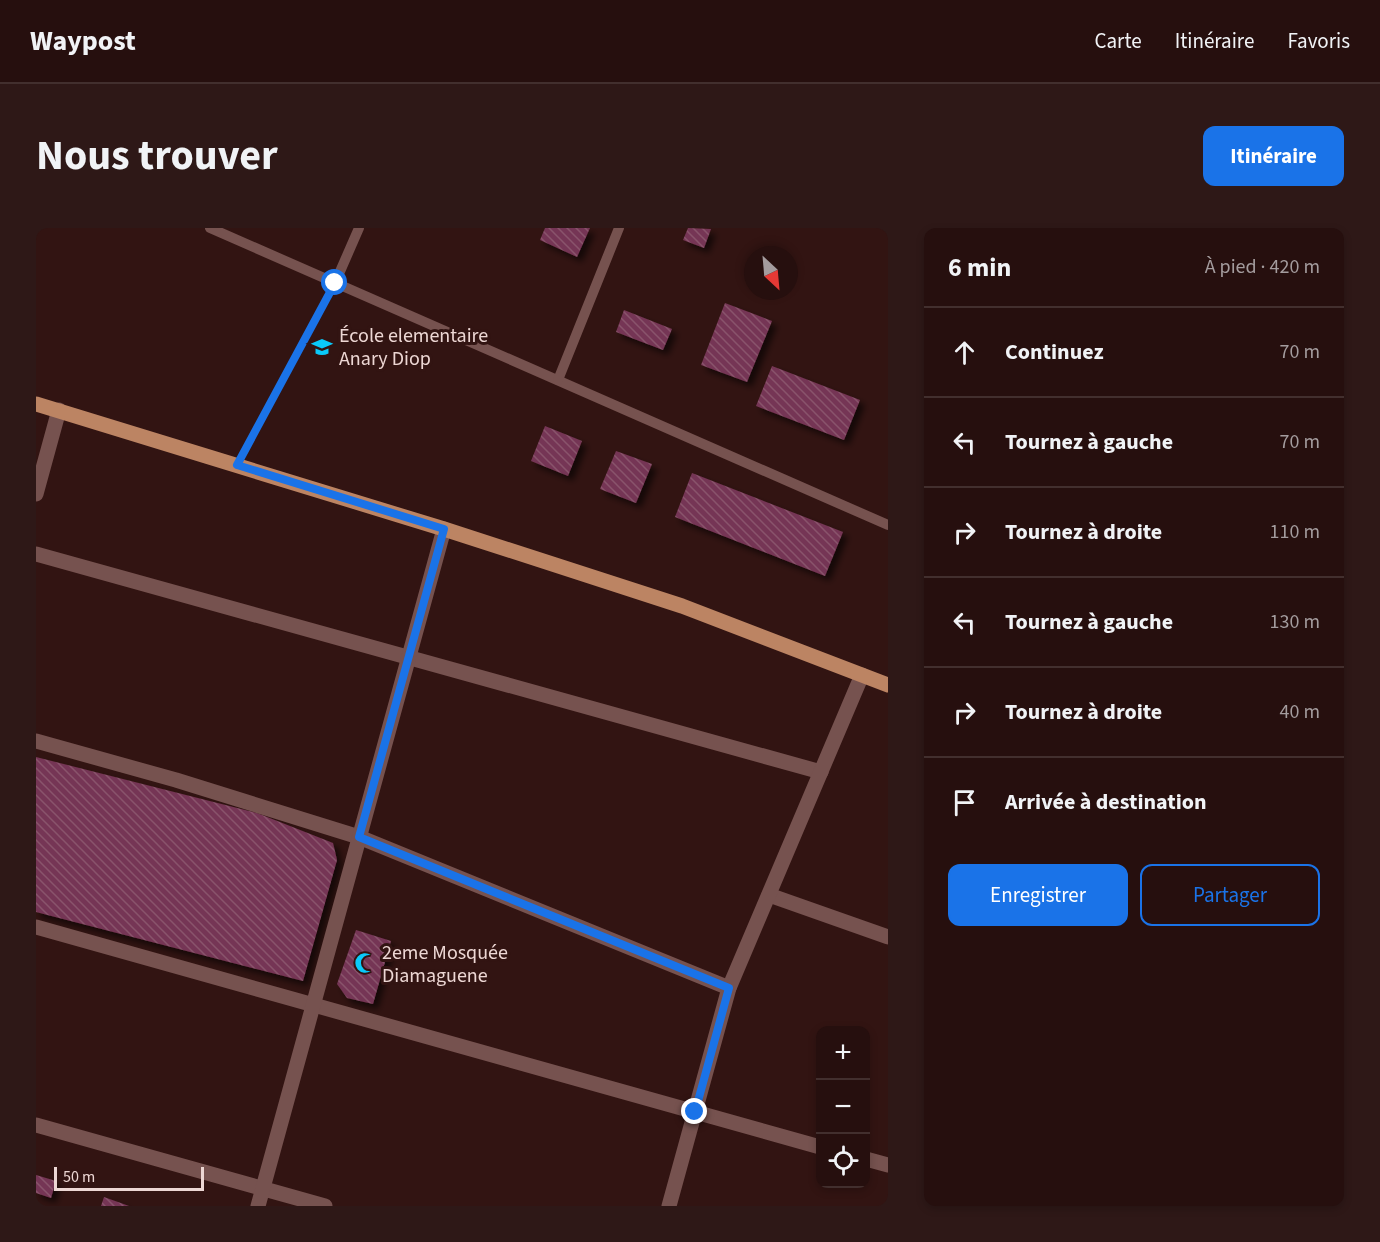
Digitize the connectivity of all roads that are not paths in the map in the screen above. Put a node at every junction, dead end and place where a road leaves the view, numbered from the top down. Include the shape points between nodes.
1 (210, 228) edge
2 (359, 228) edge
3 (619, 228) edge
4 (335, 283) junction
5 (558, 380) junction
6 (36, 404) edge
7 (59, 410) junction
8 (36, 494) edge
9 (888, 525) edge
10 (444, 529) junction
11 (36, 554) edge
12 (409, 658) junction
13 (862, 675) junction
14 (888, 685) edge
15 (36, 741) edge
16 (821, 772) junction
17 (359, 837) junction
18 (769, 895) junction
19 (36, 927) edge
20 (888, 937) edge
21 (729, 988) junction
22 (313, 1005) junction
23 (695, 1112) junction
24 (36, 1125) edge
25 (816, 1146) edge
26 (870, 1160) edge
27 (888, 1166) edge
28 (263, 1188) junction
29 (258, 1206) edge
30 (326, 1206) edge
31 (669, 1206) edge

1 - 4 lane
2 - 4 lane
3 - 5 lane
4 - 5 lane
5 - 9 lane
6 - 7 main road
7 - 8 street
7 - 10 main road
10 - 12 street
10 - 13 main road via 682,606
11 - 12 street
12 - 16 street
12 - 17 street
13 - 14 main road
13 - 16 street
15 - 17 street
16 - 18 street
17 - 21 street
17 - 22 street
18 - 20 street
18 - 21 street
19 - 22 street
21 - 23 street
22 - 23 street
22 - 28 street
23 - 25 street
23 - 31 street
24 - 28 street
26 - 27 street
28 - 29 street
28 - 30 street

